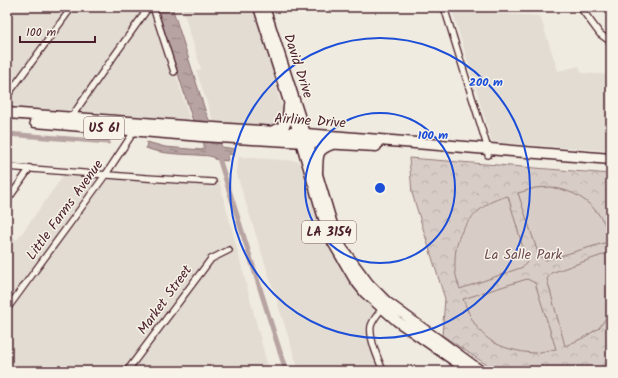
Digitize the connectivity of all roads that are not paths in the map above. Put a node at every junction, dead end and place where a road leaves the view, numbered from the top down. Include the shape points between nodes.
1 (72, 7) edge
2 (149, 7) edge
3 (153, 7) edge
4 (258, 7) edge
5 (265, 7) edge
6 (444, 7) edge
7 (580, 7) edge
8 (611, 42) edge
9 (174, 72) dead end
10 (7, 96) edge
11 (289, 106) junction
12 (7, 113) edge
13 (7, 119) edge
14 (69, 121) junction
15 (136, 127) junction
16 (272, 132) junction
17 (213, 133) junction
18 (303, 138) junction
19 (333, 144) junction
20 (488, 152) junction
21 (611, 159) edge
22 (611, 164) edge
23 (7, 167) edge
24 (30, 168) junction
25 (317, 172) junction
26 (106, 174) junction
27 (213, 182) dead end
28 (7, 201) edge
29 (229, 250) dead end
30 (385, 306) junction
31 (7, 309) edge
32 (127, 371) edge
33 (383, 371) edge
34 (469, 371) edge
35 (481, 371) edge

1 - 10 street
2 - 14 street
3 - 9 street
4 - 11 main road, David Drive
5 - 18 main road, David Drive
6 - 20 street
7 - 8 street via 594,26
11 - 16 highway via 285,125 280,130
11 - 18 main road, David Drive
12 - 14 highway, Airline Drive / US 61
13 - 14 highway, Airline Drive / US 61
14 - 15 highway, Airline Drive / US 61
15 - 17 highway, Airline Drive / US 61
15 - 26 street, Little Farms Avenue
16 - 17 highway, Airline Drive / US 61
16 - 18 highway, Airline Drive / US 61
17 - 18 highway, Airline Drive / US 61
18 - 19 highway, Airline Drive / US 61
18 - 20 highway, Airline Drive / US 61
18 - 25 main road, LA 3154
18 - 30 main road, LA 3154 via 323,217 333,242 365,293
19 - 20 highway, Airline Drive / US 61
19 - 25 highway via 320,151
20 - 21 highway, Airline Drive / US 61
20 - 22 highway, Airline Drive / US 61
23 - 24 street
24 - 26 street
24 - 28 street
25 - 30 main road, LA 3154 via 342,248
26 - 27 street
26 - 31 street, Little Farms Avenue
29 - 32 street, Market Street via 211,258
30 - 33 street via 371,325 371,336
30 - 34 main road, LA 3154 via 397,321
30 - 35 main road, LA 3154

